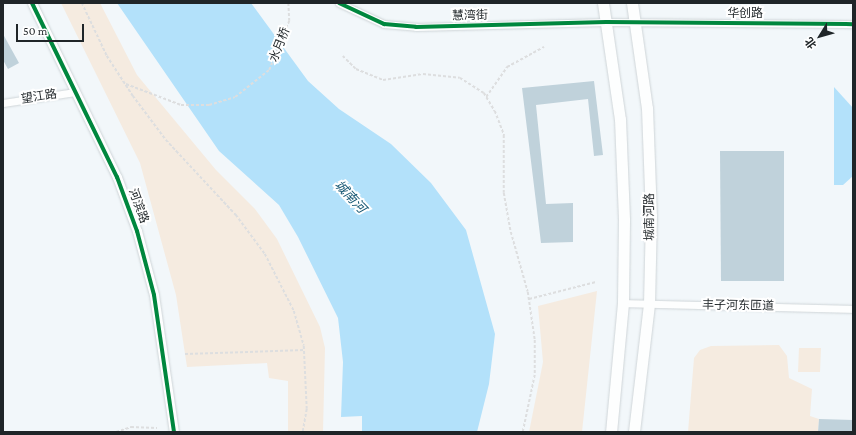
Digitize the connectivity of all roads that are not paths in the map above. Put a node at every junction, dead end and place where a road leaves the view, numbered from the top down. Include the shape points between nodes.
1 (32, 3) edge
2 (339, 3) edge
3 (603, 3) edge
4 (632, 3) edge
5 (606, 22) junction
6 (853, 24) edge
7 (636, 25) junction
8 (75, 92) junction
9 (3, 103) edge
10 (623, 303) junction
11 (649, 304) junction
12 (853, 309) edge
13 (174, 432) edge
14 (611, 432) edge
15 (634, 432) edge

1 - 8 street, 河滨路
2 - 5 street, 慧湾街 via 384,24 410,26
3 - 5 main road
4 - 7 main road, 城南河路
5 - 7 street, 慧湾街
5 - 10 main road via 623,165
6 - 7 street, 华创路
7 - 11 main road, 城南河路 via 647,108 651,216
8 - 9 street, 望江路
8 - 13 street, 河滨路 via 117,177 136,231 154,295
10 - 11 street, 丰子河东匝道
10 - 14 main road
11 - 12 street, 丰子河东匝道
11 - 15 main road, 城南河路

